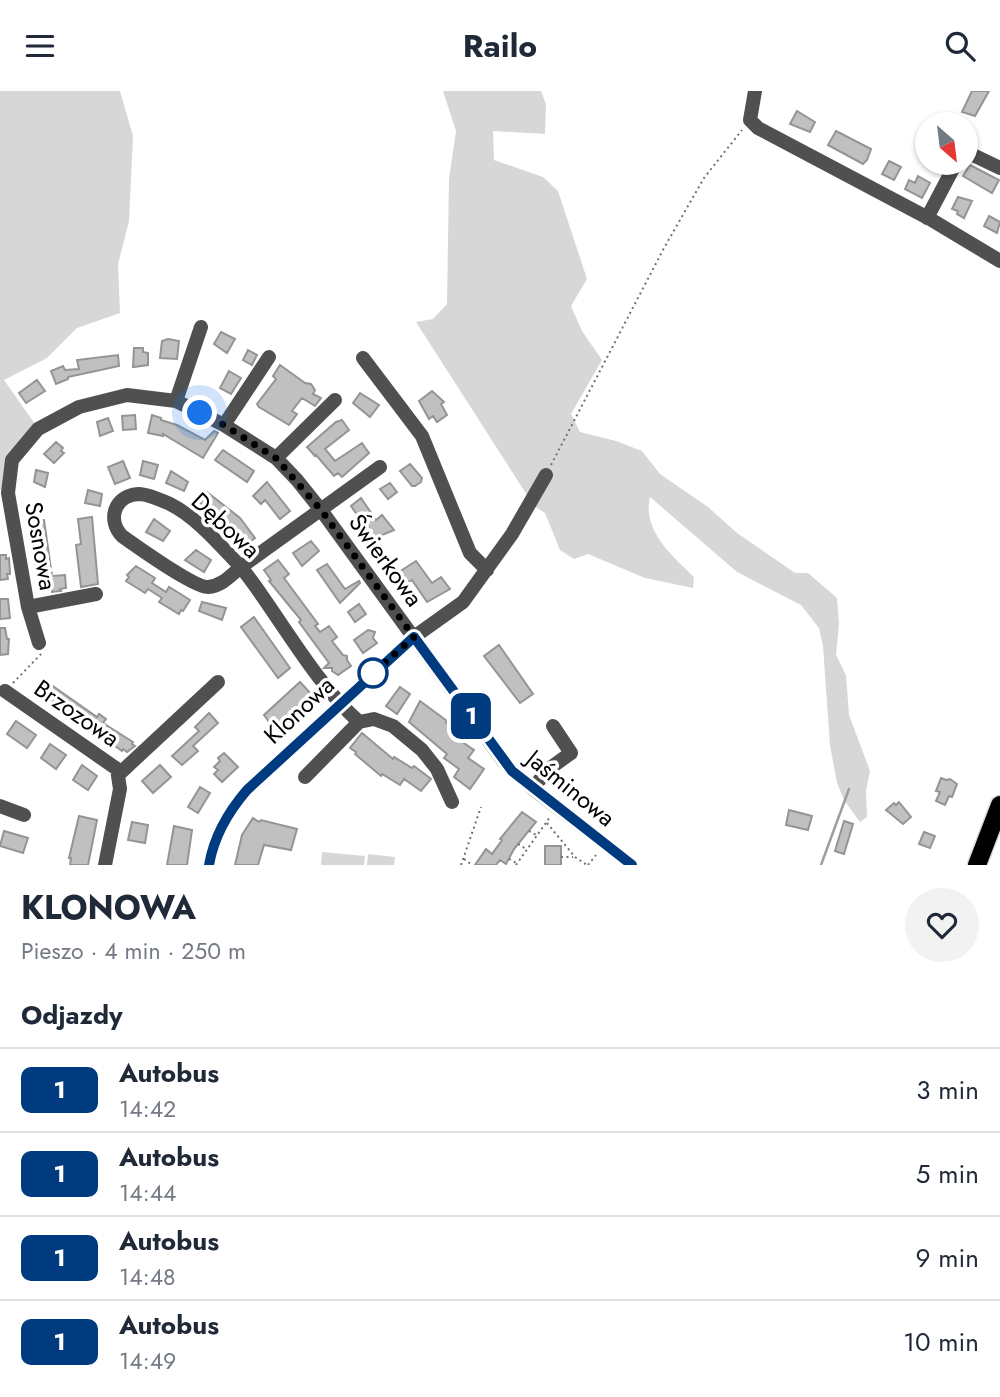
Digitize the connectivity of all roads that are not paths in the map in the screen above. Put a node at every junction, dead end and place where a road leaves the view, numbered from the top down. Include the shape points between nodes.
1 (755, 91) edge
2 (978, 158) edge
3 (1000, 169) edge
4 (950, 175) edge
5 (927, 218) junction
6 (1000, 261) edge
7 (201, 327) dead end
8 (269, 357) dead end
9 (363, 358) dead end
10 (335, 400) dead end
11 (176, 401) junction
12 (224, 425) junction
13 (276, 458) junction
14 (380, 467) dead end
15 (546, 475) road end
16 (4, 494) edge
17 (321, 510) junction
18 (241, 567) junction
19 (487, 570) junction
20 (211, 587) joint
21 (96, 594) dead end
22 (28, 607) junction
23 (414, 637) junction
24 (39, 643) road end
25 (218, 682) dead end
26 (5, 691) road end
27 (340, 704) junction
28 (359, 722) junction
29 (553, 726) dead end
30 (118, 775) junction
31 (305, 777) dead end
32 (533, 789) junction
33 (452, 802) dead end
34 (1000, 804) edge
35 (0, 806) edge
36 (24, 815) dead end
37 (105, 865) edge
38 (209, 865) edge
39 (632, 865) edge
40 (976, 865) edge

1 - 5 street via 750,120 758,128
2 - 3 street
4 - 5 street
5 - 6 street
7 - 11 street
8 - 12 street
9 - 19 street via 422,436 470,552
10 - 13 street
11 - 12 street, Świerkowa
11 - 16 street, Świerkowa via 127,395 79,407 38,429 12,460
12 - 13 street, Świerkowa
13 - 17 street, Świerkowa
14 - 17 street, Świerkowa
15 - 19 street, Klonowa
16 - 22 street, Sosnowa
17 - 18 street, Świerkowa
17 - 23 street, Świerkowa
18 - 20 street, Świerkowa
18 - 20 street, Dębowa via 193,520 168,503 140,494 119,503 113,521 122,536 190,580
18 - 27 street, Dębowa
19 - 23 street, Klonowa via 463,602
21 - 22 street, Sosnowa
22 - 24 street, Sosnowa
23 - 27 street, Klonowa
23 - 32 street, Jaśminowa via 504,762
25 - 30 street, Brzozowa
26 - 30 street, Brzozowa via 117,769
27 - 28 street, Dębowa
27 - 38 street, Klonowa via 236,803 218,834
28 - 31 street
28 - 33 street via 374,719 393,726 422,750
29 - 32 street via 571,753 546,771
30 - 37 street, Brzozowa via 120,789
32 - 39 street, Jaśminowa
34 - 40 main road
35 - 36 street

